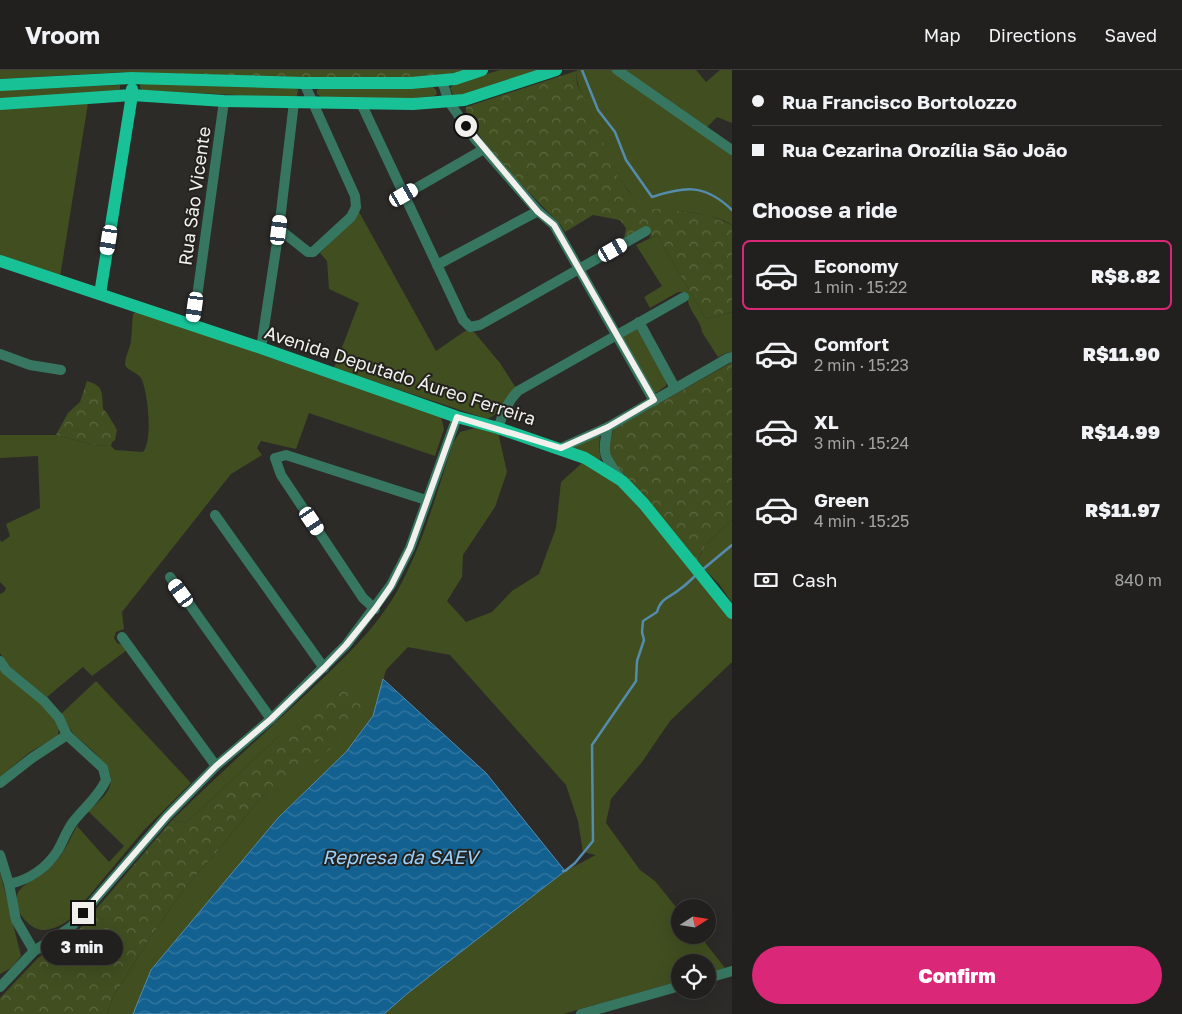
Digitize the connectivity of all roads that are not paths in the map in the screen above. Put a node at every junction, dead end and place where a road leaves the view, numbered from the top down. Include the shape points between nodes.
1 (482, 70) edge
2 (556, 70) edge
3 (617, 70) edge
4 (131, 78) junction
5 (442, 81) junction
6 (304, 83) junction
7 (0, 85) edge
8 (132, 95) junction
9 (224, 101) junction
10 (294, 102) junction
11 (312, 102) junction
12 (448, 102) junction
13 (361, 103) junction
14 (0, 104) edge
15 (484, 149) junction
16 (732, 150) edge
17 (404, 195) junction
18 (538, 212) junction
19 (279, 230) junction
20 (646, 231) dead end
21 (0, 261) edge
22 (437, 266) junction
23 (580, 269) junction
24 (100, 294) junction
25 (684, 296) dead end
26 (639, 322) junction
27 (193, 326) junction
28 (617, 334) junction
29 (261, 348) junction
30 (0, 354) edge
31 (732, 357) edge
32 (61, 370) dead end
33 (675, 388) junction
34 (654, 400) junction
35 (457, 417) junction
36 (608, 427) junction
37 (498, 428) junction
38 (561, 448) junction
39 (622, 481) junction
40 (426, 500) junction
41 (214, 515) dead end
42 (170, 577) dead end
43 (375, 609) junction
44 (732, 613) edge
45 (122, 636) dead end
46 (0, 661) edge
47 (324, 668) junction
48 (271, 719) junction
49 (67, 735) junction
50 (216, 766) junction
51 (0, 783) edge
52 (0, 855) edge
53 (9, 884) junction
54 (34, 950) junction
55 (732, 971) edge
56 (716, 976) edge
57 (0, 987) edge
58 (671, 989) edge
59 (580, 1014) edge

1 - 5 main road
2 - 12 main road via 478,96
3 - 16 street
4 - 6 main road
4 - 7 main road
4 - 8 main road
5 - 6 main road
5 - 12 street
6 - 11 street
8 - 9 main road
8 - 14 main road
8 - 24 main road
9 - 10 main road
9 - 27 street, Rua São Vicente
10 - 11 main road
10 - 19 street
11 - 13 main road
11 - 19 street via 355,196 356,207 351,217 313,252 308,252
12 - 13 main road
12 - 15 street
13 - 17 street
15 - 17 street
15 - 18 street
17 - 22 street
18 - 22 street
18 - 23 street via 554,225
19 - 29 street
20 - 23 street
21 - 24 main road, Avenida Deputado Áureo Ferreira
22 - 23 street via 463,320 470,327 480,325
23 - 28 street
24 - 27 main road, Avenida Deputado Áureo Ferreira
25 - 26 street
26 - 28 street
26 - 33 street
27 - 29 main road, Avenida Deputado Áureo Ferreira
28 - 34 street
28 - 37 street via 518,391 503,412
29 - 35 main road, Avenida Deputado Áureo Ferreira
30 - 32 street via 30,365
31 - 33 street
33 - 34 street
34 - 36 street
35 - 37 main road, Avenida Deputado Áureo Ferreira
35 - 40 street
36 - 38 street
36 - 39 street via 603,448 605,457
37 - 38 main road, Avenida Deputado Áureo Ferreira
38 - 39 main road, Avenida Deputado Áureo Ferreira via 585,458
39 - 44 main road, Avenida Deputado Áureo Ferreira
40 - 43 street via 410,548
40 - 43 street via 286,455 275,458 281,475 363,598
41 - 47 street
42 - 48 street
43 - 47 street
45 - 50 street
46 - 49 street via 6,670 44,701 59,718
47 - 48 street
48 - 50 street
49 - 51 street
49 - 53 street via 100,764 106,780 102,790 71,825 49,863 21,882
50 - 54 street via 167,816 70,927
52 - 53 street
53 - 54 street via 16,920
54 - 57 street
55 - 56 street
58 - 59 street

